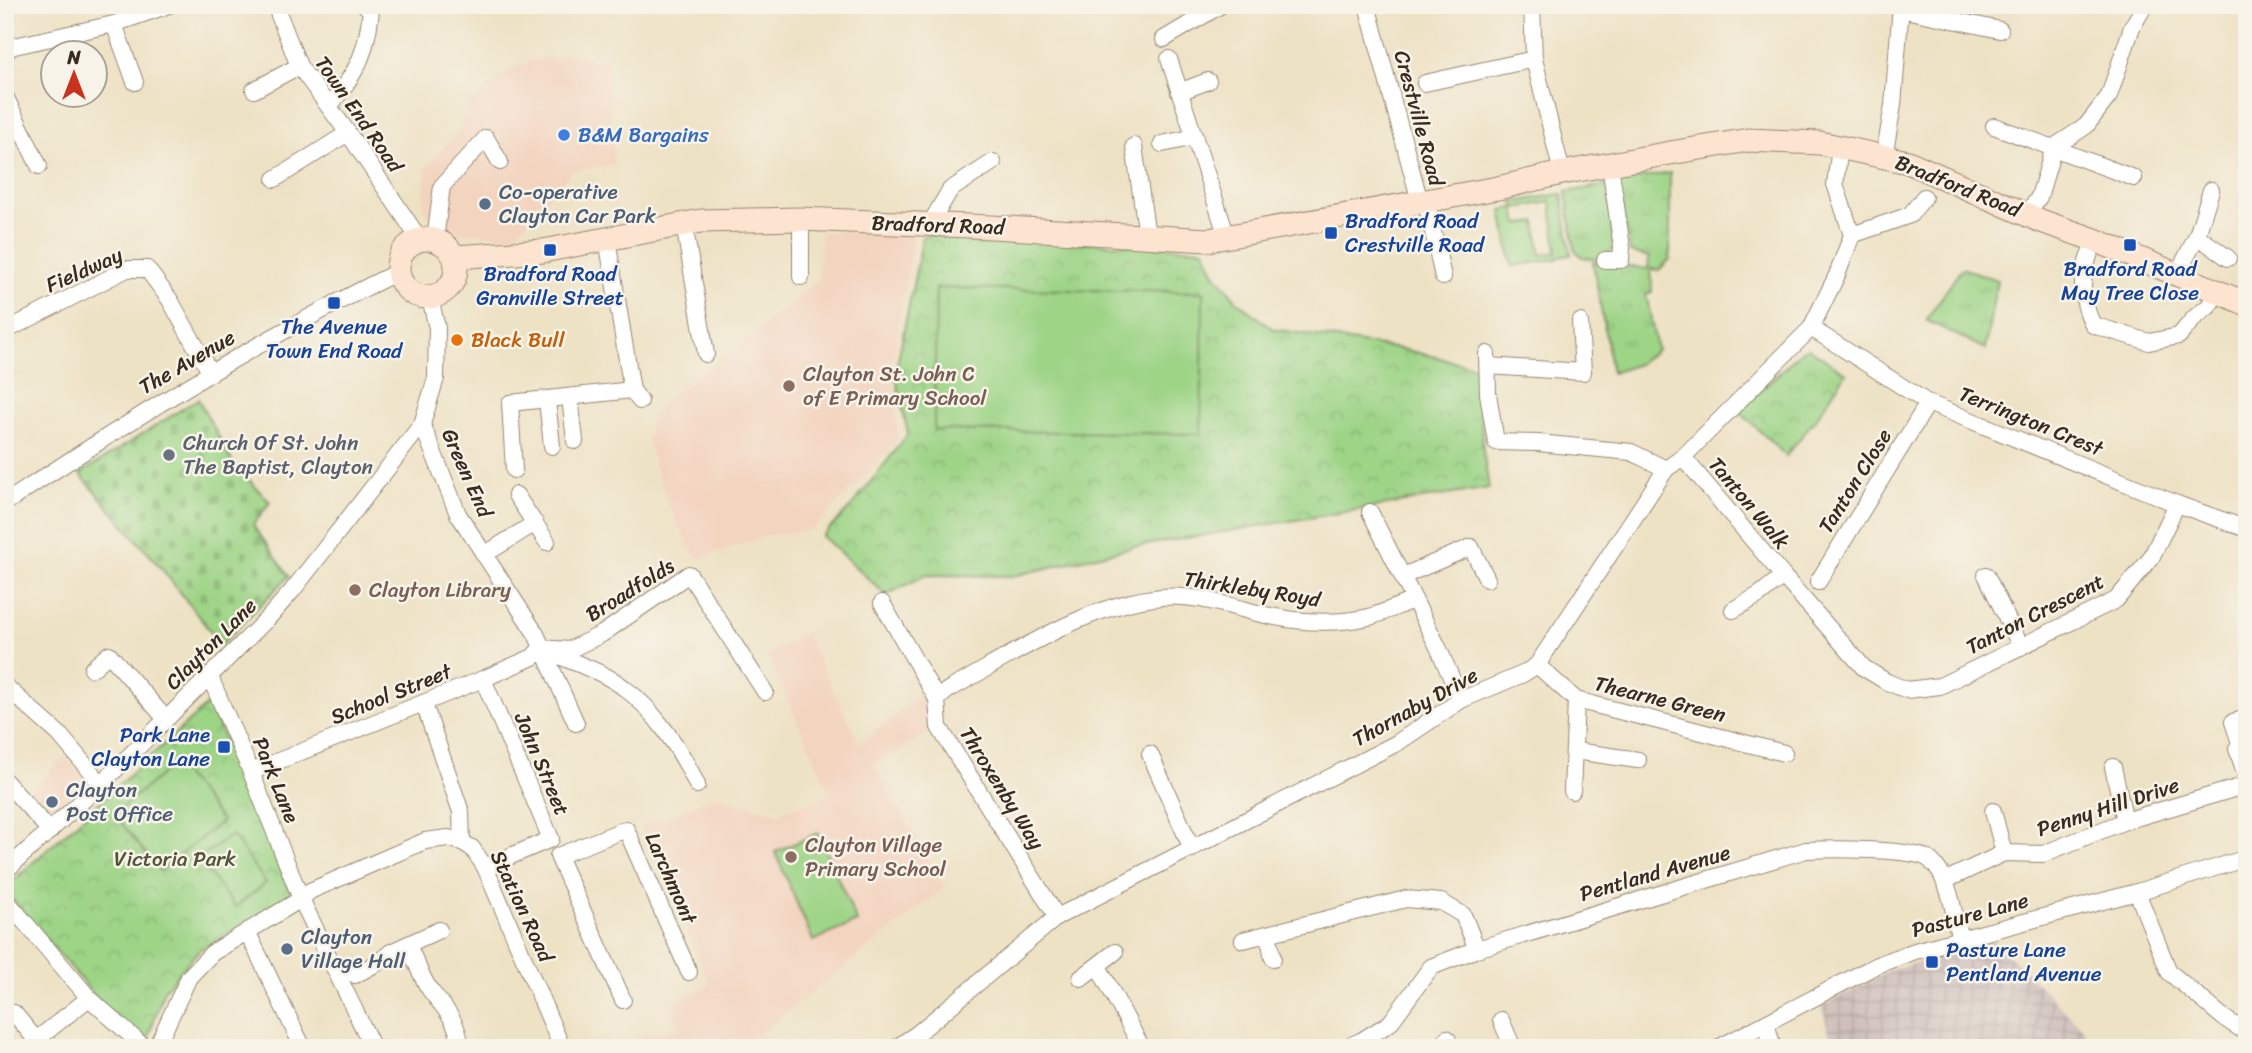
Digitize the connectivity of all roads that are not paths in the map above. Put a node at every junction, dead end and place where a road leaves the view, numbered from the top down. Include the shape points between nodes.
1 (169, 5) edge
2 (275, 5) edge
3 (365, 5) edge
4 (1221, 5) edge
5 (1367, 5) edge
6 (1532, 5) edge
7 (2145, 5) edge
8 (1901, 7) edge
9 (114, 24) junction
10 (2000, 30) dead end
11 (1164, 39) dead end
12 (5, 54) edge
13 (1169, 59) dead end
14 (1534, 59) junction
15 (299, 66) junction
16 (1208, 81) dead end
17 (135, 82) dead end
18 (1425, 83) dead end
19 (254, 90) dead end
20 (1179, 92) junction
21 (5, 96) edge
22 (330, 107) junction
23 (1994, 126) dead end
24 (348, 133) junction
25 (1195, 137) junction
26 (1162, 144) dead end
27 (1134, 146) dead end
28 (2054, 147) junction
29 (1840, 148) junction
30 (1884, 157) junction
31 (500, 162) dead end
32 (993, 162) dead end
33 (1610, 164) junction
34 (39, 166) dead end
35 (1562, 173) junction
36 (2134, 178) dead end
37 (275, 179) dead end
38 (2211, 190) dead end
39 (1924, 197) dead end
40 (1421, 202) junction
41 (2027, 214) junction
42 (801, 219) junction
43 (684, 224) junction
44 (930, 224) junction
45 (1852, 235) junction
46 (1147, 236) junction
47 (2197, 236) junction
48 (1227, 237) junction
49 (607, 239) junction
50 (427, 240) junction
51 (2095, 240) junction
52 (454, 257) junction
53 (2228, 258) dead end
54 (1621, 260) dead end
55 (398, 272) junction
56 (2177, 275) junction
57 (801, 277) dead end
58 (1443, 277) dead end
59 (2219, 290) junction
60 (430, 298) junction
61 (2247, 304) edge
62 (1580, 322) dead end
63 (1811, 328) junction
64 (5, 331) edge
65 (706, 354) dead end
66 (210, 372) junction
67 (570, 397) junction
68 (547, 400) junction
69 (1928, 402) junction
70 (422, 424) junction
71 (575, 441) dead end
72 (552, 446) dead end
73 (1684, 457) junction
74 (1667, 469) junction
75 (514, 470) dead end
76 (516, 495) dead end
77 (5, 503) edge
78 (2178, 504) junction
79 (1370, 512) dead end
80 (535, 523) junction
81 (2247, 529) edge
82 (547, 542) dead end
83 (484, 555) junction
84 (1986, 575) dead end
85 (1403, 576) junction
86 (1783, 576) junction
87 (1487, 579) dead end
88 (1818, 582) dead end
89 (1414, 600) junction
90 (882, 603) dead end
91 (1733, 610) dead end
92 (2021, 647) junction
93 (541, 648) junction
94 (1537, 665) junction
95 (92, 669) dead end
96 (210, 677) junction
97 (483, 679) junction
98 (5, 686) edge
99 (1907, 690) joint
100 (765, 692) dead end
101 (937, 699) junction
102 (1461, 700) junction
103 (1576, 700) junction
104 (424, 704) junction
105 (165, 718) junction
106 (2247, 718) edge
107 (576, 723) dead end
108 (1574, 751) junction
109 (1784, 753) dead end
110 (1150, 754) dead end
111 (1638, 760) dead end
112 (2113, 767) dead end
113 (251, 772) junction
114 (2247, 778) edge
115 (5, 780) edge
116 (101, 784) junction
117 (697, 785) dead end
118 (2247, 785) edge
119 (1572, 791) dead end
120 (1993, 811) dead end
121 (2125, 821) junction
122 (50, 831) junction
123 (551, 839) junction
124 (462, 842) junction
125 (1192, 849) junction
126 (2004, 853) junction
127 (558, 856) junction
128 (2247, 858) edge
129 (485, 867) junction
130 (5, 871) edge
131 (1944, 881) junction
132 (2137, 892) junction
133 (5, 899) edge
134 (301, 899) junction
135 (1058, 918) junction
136 (439, 930) dead end
137 (247, 932) junction
138 (1268, 934) junction
139 (1243, 940) dead end
140 (1960, 941) junction
141 (408, 945) junction
142 (1477, 949) junction
143 (1115, 952) dead end
144 (1273, 958) dead end
145 (1098, 966) junction
146 (689, 972) dead end
147 (355, 975) dead end
148 (1081, 978) dead end
149 (89, 998) junction
150 (623, 1000) dead end
151 (13, 1013) dead end
152 (1500, 1020) dead end
153 (1766, 1023) junction
154 (2247, 1033) edge
155 (39, 1044) edge
156 (368, 1046) edge
157 (145, 1048) edge
158 (156, 1048) edge
159 (303, 1048) edge
160 (461, 1048) edge
161 (562, 1048) edge
162 (896, 1048) edge
163 (1142, 1048) edge
164 (1344, 1048) edge
165 (1513, 1048) edge
166 (1718, 1048) edge
167 (1773, 1048) edge

1 - 9 street
2 - 15 street, Town End Road
3 - 22 street via 371,10 368,39 358,69
4 - 11 street
5 - 40 street, Crestville Road
6 - 14 street
7 - 28 street via 2132,27 2109,96 2086,126
8 - 10 street
8 - 30 street
9 - 12 street via 10,47
9 - 17 street
13 - 20 street
14 - 18 street
14 - 35 street
15 - 19 street
15 - 22 street, Town End Road
16 - 20 street
20 - 25 street
21 - 34 street
22 - 24 street, Town End Road
23 - 28 street
24 - 37 street
24 - 50 street, Town End Road
25 - 26 street
25 - 48 street
27 - 46 street
28 - 36 street
28 - 41 street via 2039,197
29 - 30 street, Bradford Road
29 - 33 street, Bradford Road via 1749,140
29 - 45 street via 1835,184
30 - 41 street, Bradford Road via 1908,162
31 - 50 street via 486,138 442,186
32 - 44 street via 950,190
33 - 35 street, Bradford Road
33 - 54 street
35 - 40 street, Bradford Road
38 - 47 street
39 - 45 street via 1909,215
40 - 48 street, Bradford Road
40 - 58 street via 1429,213
41 - 51 street, Bradford Road
42 - 43 street, Bradford Road
42 - 44 street, Bradford Road
42 - 57 street
43 - 49 street, Bradford Road
43 - 65 street
44 - 46 street, Bradford Road
45 - 63 street, Thornaby Drive
46 - 48 street, Bradford Road
47 - 53 street
47 - 56 street
49 - 52 street, Bradford Road via 543,251
49 - 67 street via 636,395
50 - 52 street via 443,244
50 - 55 street via 405,248
51 - 56 street, Bradford Road
51 - 59 street via 2084,267 2084,300 2093,325 2149,342 2179,336
52 - 60 street via 452,283
55 - 60 street via 405,288
55 - 66 street, The Avenue
56 - 59 street, Bradford Road
59 - 61 street, Bradford Road
60 - 70 street, Green End via 437,328 436,378
62 - 74 street via 1583,372 1488,360 1496,442 1631,452
63 - 69 street, Terrington Crest
63 - 73 street, Thornaby Drive
64 - 66 street, Fieldway via 128,270 147,270 170,300
66 - 77 street, The Avenue
67 - 68 street
67 - 71 street
68 - 72 street
68 - 75 street via 510,403
69 - 78 street, Terrington Crest
69 - 88 street, Tanton Close
70 - 83 street, Green End via 458,514
70 - 96 street, Clayton Lane via 292,591
73 - 74 street, Thornaby Drive
73 - 86 street, Tanton Walk
74 - 94 street, Thornaby Drive
76 - 80 street
78 - 81 street, Terrington Crest
78 - 92 street, Tanton Crescent via 2151,558 2116,600
79 - 85 street
80 - 82 street
80 - 83 street
83 - 93 street, Green End
84 - 92 street
85 - 87 street via 1471,547
85 - 89 street
86 - 91 street, Tanton Walk
86 - 99 street, Tanton Walk via 1864,668
89 - 101 street, Thirkleby Royd via 1370,616 1328,622 1261,614 1208,600 1164,597 1120,604 1078,620
89 - 102 street
90 - 101 street, Throxenby Way
92 - 99 street, Tanton Crescent via 1940,685
93 - 97 street, School Street via 533,657
93 - 100 street, Broadfolds via 569,650 602,634 689,574
93 - 107 street, Green End
93 - 117 street via 622,685 647,706
94 - 102 street, Thornaby Drive
94 - 103 street, Thearne Green
95 - 105 street via 109,654
96 - 105 street, Clayton Lane
96 - 113 street, Park Lane
97 - 104 street, School Street
97 - 123 street, John Street
98 - 116 street via 59,734
101 - 135 street, Throxenby Way via 939,727
102 - 125 street, Thornaby Drive via 1397,743
103 - 108 street
103 - 109 street, Thearne Green
104 - 113 street, School Street
104 - 124 street, Station Road via 461,812
105 - 116 street, Clayton Lane
106 - 114 street via 2233,722
108 - 111 street
108 - 119 street
110 - 125 street
112 - 121 street
113 - 134 street, Park Lane
115 - 122 street
116 - 122 street, Clayton Lane
118 - 121 street, Penny Hill Drive
120 - 126 street
121 - 126 street, Penny Hill Drive via 2043,853
122 - 130 street, Clayton Lane
123 - 127 street
123 - 129 street, John Street
124 - 129 street, Station Road
124 - 134 street via 448,838 425,841
125 - 135 street, Thornaby Drive
126 - 131 street, Penny Hill Drive
127 - 146 street, Larchmont via 626,829
127 - 150 street
128 - 132 street, Pasture Lane
129 - 161 street, Station Road
131 - 140 street, Pentland Avenue
131 - 142 street, Pentland Avenue via 1929,860 1915,854 1807,850
132 - 140 street, Pasture Lane
132 - 154 street via 2169,972
133 - 149 street
134 - 137 street
134 - 156 street, Park Lane
135 - 162 street, Thornaby Drive
136 - 141 street
137 - 158 street via 212,953 189,977
137 - 159 street
138 - 139 street
138 - 142 street via 1406,899 1441,902 1463,915
138 - 144 street
140 - 153 street, Pasture Lane via 1877,965
141 - 147 street
141 - 160 street via 429,989 452,1015
142 - 164 street, Pentland Avenue via 1431,967 1390,1023
143 - 145 street
145 - 148 street
145 - 163 street
149 - 155 street
149 - 157 street
151 - 155 street
152 - 165 street
153 - 166 street, Pasture Lane
153 - 167 street

